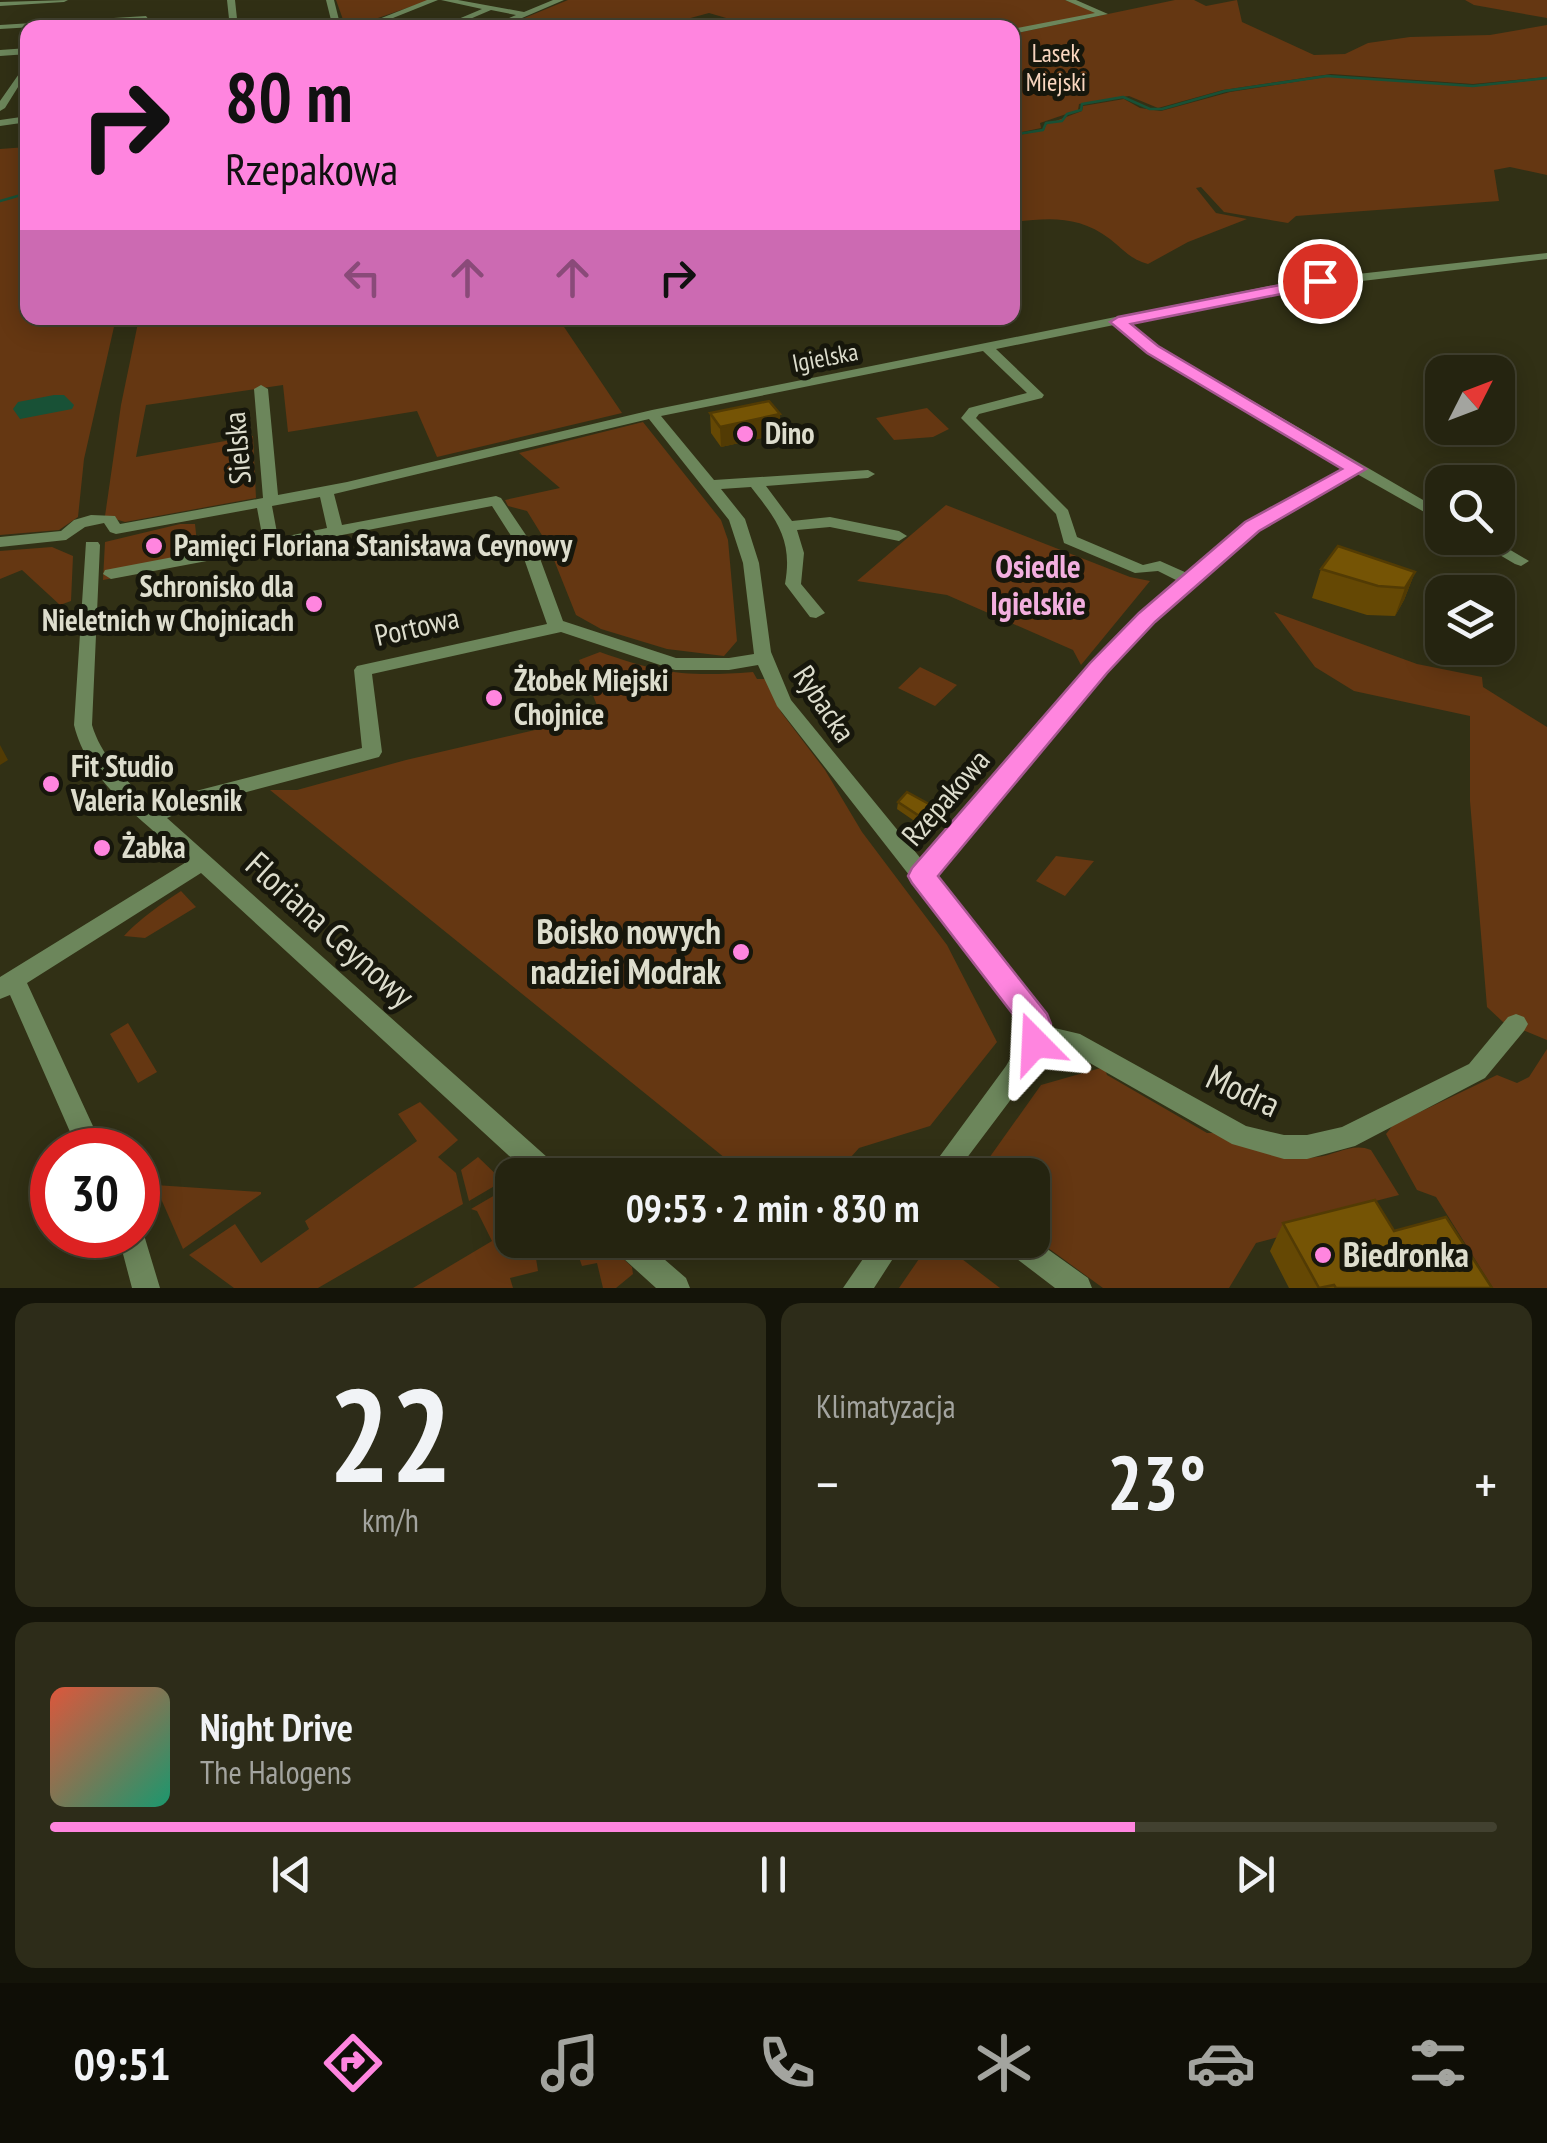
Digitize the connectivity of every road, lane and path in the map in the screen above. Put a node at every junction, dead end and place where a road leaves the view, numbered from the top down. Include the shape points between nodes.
1 (64, 0) edge
2 (434, 0) edge
3 (444, 0) edge
4 (560, 0) edge
5 (1069, 0) edge
6 (43, 1) edge
7 (0, 4) edge
8 (490, 8) junction
9 (524, 14) junction
10 (383, 20) edge
11 (461, 20) edge
12 (510, 20) edge
13 (1020, 30) edge
14 (20, 86) edge
15 (0, 108) edge
16 (1547, 256) edge
17 (1118, 322) junction
18 (987, 348) junction
19 (261, 389) dead end
20 (652, 414) junction
21 (1356, 469) junction
22 (868, 474) dead end
23 (754, 481) junction
24 (712, 485) junction
25 (326, 491) junction
26 (267, 502) junction
27 (1425, 508) edge
28 (788, 526) junction
29 (116, 529) junction
30 (336, 531) junction
31 (66, 536) junction
32 (900, 536) dead end
33 (0, 542) edge
34 (92, 544) junction
35 (272, 546) junction
36 (1511, 555) edge
37 (1522, 561) dead end
38 (111, 574) dead end
39 (1190, 580) junction
40 (816, 613) dead end
41 (556, 626) junction
42 (764, 658) junction
43 (152, 816) junction
44 (203, 862) junction
45 (922, 876) junction
46 (8, 985) edge
47 (1516, 1024) dead end
48 (1038, 1034) junction
49 (80, 1128) edge
50 (529, 1158) edge
51 (952, 1158) edge
52 (138, 1258) edge
53 (642, 1258) edge
54 (879, 1258) edge
55 (1037, 1258) edge
56 (146, 1288) edge
57 (676, 1288) edge
58 (857, 1288) edge
59 (1078, 1288) edge

1 - 6 street
2 - 10 street
3 - 8 street
4 - 9 street
5 - 13 street via 1104,14
6 - 7 street
8 - 9 street
8 - 11 street
9 - 12 street
14 - 15 street
16 - 17 street, Igielska via 1295,284
17 - 18 street, Igielska
17 - 21 street via 1152,349
18 - 20 street, Igielska
18 - 39 street via 1037,395 968,418 1063,514 1070,540 1141,570 1160,566
19 - 26 street, Sielska
20 - 24 street, Rybacka
20 - 25 street, Igielska
21 - 27 street
21 - 39 street, Rzepakowa via 1252,526
22 - 23 street
23 - 24 street
23 - 28 street
24 - 42 street, Rybacka via 746,539
25 - 26 street, Igielska
25 - 30 street
26 - 29 street, Igielska
26 - 35 street
28 - 32 street via 830,522
28 - 40 street via 799,560 793,584
29 - 31 street via 109,520 92,519
29 - 34 street
30 - 35 street
30 - 41 street via 496,500 530,553
31 - 33 street
31 - 34 street via 76,545
34 - 43 street, Floriana Ceynowy via 84,737
35 - 38 street
36 - 37 street
39 - 45 street, Rzepakowa via 1118,646
41 - 42 street via 675,664
41 - 43 street, Portowa via 363,670 372,752 188,800
42 - 45 street, Rybacka via 794,717
43 - 44 street, Floriana Ceynowy
44 - 46 street
44 - 50 street, Floriana Ceynowy
45 - 48 street, Rzepakowa via 1030,1013
46 - 49 street
47 - 48 street, Modra via 1477,1071 1346,1138 1307,1147 1242,1136 1072,1041
48 - 51 street
52 - 56 street
53 - 57 street
54 - 58 street
55 - 59 street

